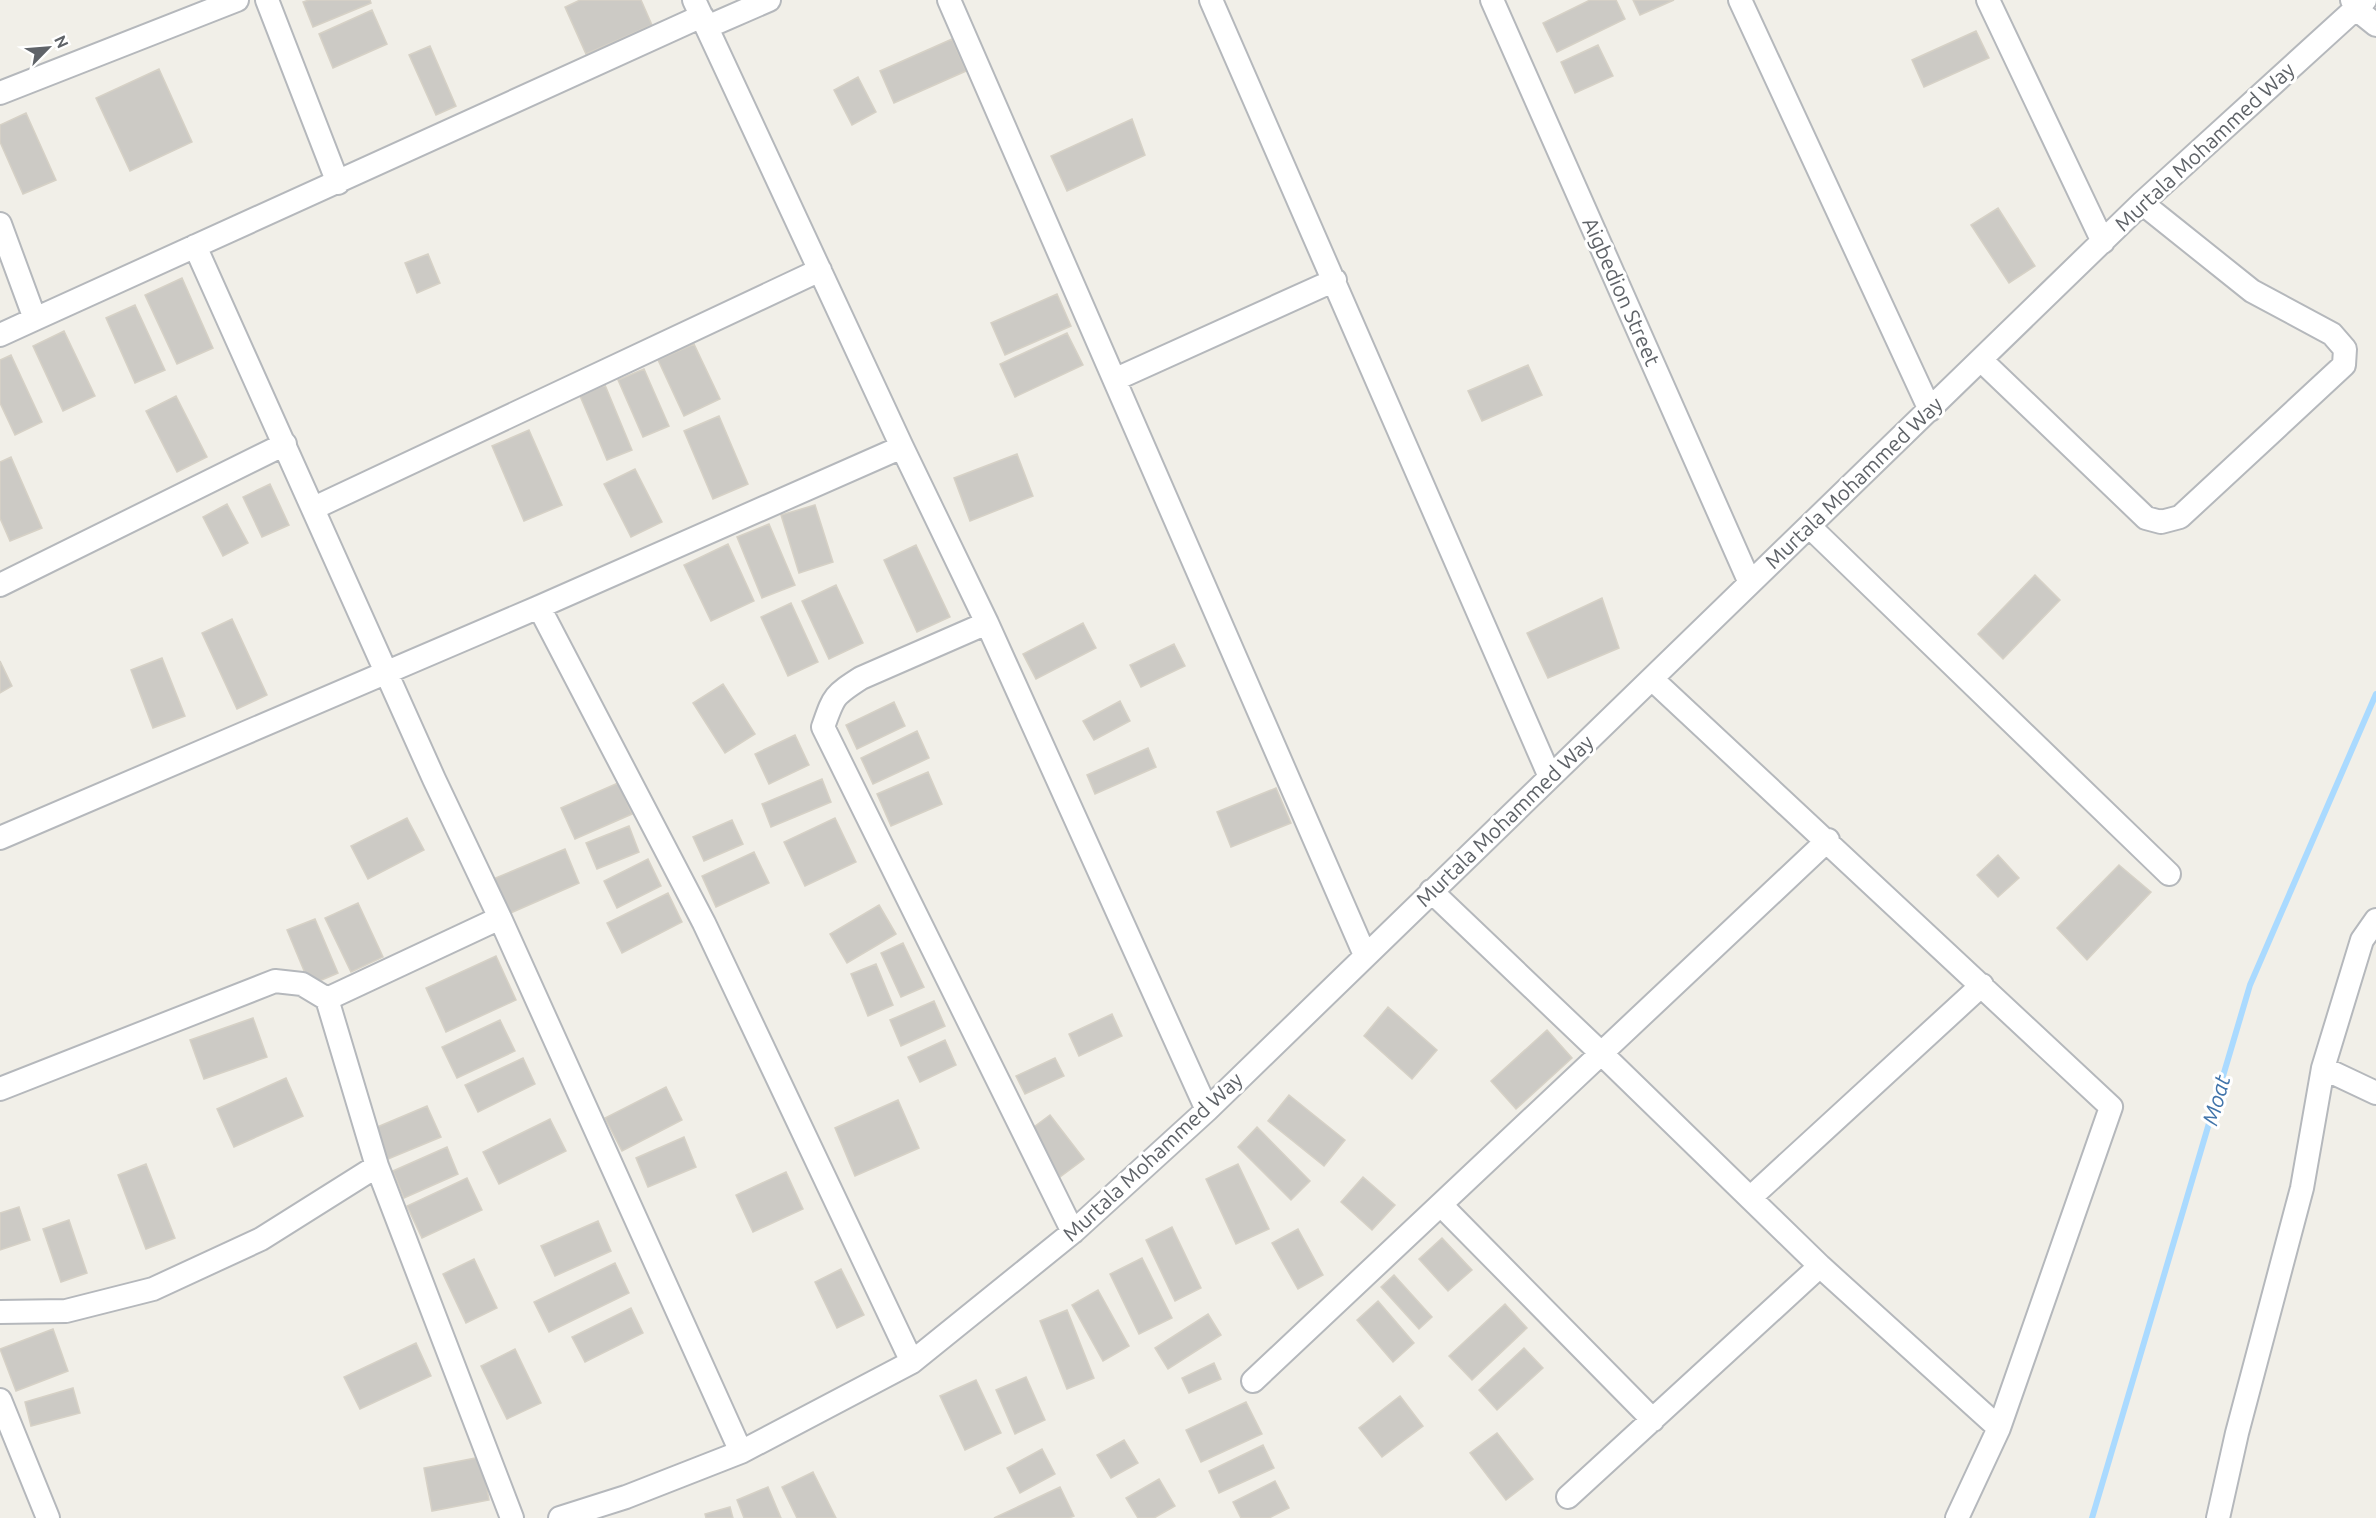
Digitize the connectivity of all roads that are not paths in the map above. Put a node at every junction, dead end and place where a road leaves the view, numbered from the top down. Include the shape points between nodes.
1 (237, 0) edge
2 (267, 0) edge
3 (769, 0) edge
4 (949, 0) edge
5 (1211, 0) edge
6 (1492, 0) edge
7 (1740, 0) edge
8 (1988, 0) edge
9 (2358, 3) edge
10 (701, 14) edge
11 (2376, 25) edge
12 (0, 93) edge
13 (338, 183) junction
14 (2142, 203) junction
15 (0, 224) edge
16 (2103, 242) junction
17 (195, 246) junction
18 (820, 270) junction
19 (1335, 280) junction
20 (35, 319) junction
21 (0, 335) edge
22 (1981, 360) junction
23 (1116, 379) junction
24 (1930, 410) junction
25 (285, 444) junction
26 (902, 447) junction
27 (314, 508) junction
28 (1809, 526) junction
29 (1750, 583) junction
30 (0, 585) edge
31 (539, 607) junction
32 (987, 623) junction
33 (386, 671) junction
34 (1652, 678) junction
35 (1550, 777) junction
36 (0, 838) edge
37 (1828, 840) junction
38 (2169, 874) dead end
39 (1431, 891) junction
40 (500, 918) junction
41 (2376, 920) edge
42 (1365, 956) junction
43 (1982, 985) junction
44 (327, 999) junction
45 (1602, 1054) junction
46 (2323, 1068) junction
47 (0, 1089) edge
48 (2376, 1093) edge
49 (1207, 1110) junction
50 (377, 1166) junction
51 (1750, 1198) junction
52 (1440, 1205) junction
53 (1073, 1232) junction
54 (1820, 1266) junction
55 (0, 1312) edge
56 (912, 1362) junction
57 (1252, 1381) dead end
58 (0, 1400) edge
59 (1653, 1420) junction
60 (1999, 1428) junction
61 (741, 1452) junction
62 (1568, 1497) dead end
63 (48, 1518) edge
64 (512, 1518) edge
65 (560, 1518) edge
66 (1957, 1518) edge
67 (2218, 1518) edge

1 - 12 street
2 - 13 street
3 - 10 street
4 - 23 street
5 - 19 street
6 - 29 street, Aigbedion Street
7 - 24 street
8 - 16 street
9 - 11 street
9 - 14 street, Murtala Mohammed Way
10 - 13 street
10 - 18 street
13 - 17 street
14 - 16 street, Murtala Mohammed Way
14 - 22 street via 2252,291 2332,334 2345,350 2344,365 2180,517 2161,522 2146,518
15 - 20 street
16 - 22 street, Murtala Mohammed Way
17 - 20 street
17 - 25 street
18 - 26 street
18 - 27 street
19 - 23 street
19 - 35 street
20 - 21 street
22 - 24 street, Murtala Mohammed Way
23 - 42 street
24 - 28 street, Murtala Mohammed Way
25 - 27 street
25 - 30 street
26 - 31 street
26 - 32 street
27 - 33 street
28 - 29 street, Murtala Mohammed Way
28 - 38 street
29 - 34 street, Murtala Mohammed Way
31 - 33 street
31 - 56 street via 704,923
32 - 49 street
32 - 53 street via 852,684 833,699 823,727
33 - 36 street
33 - 40 street
34 - 35 street, Murtala Mohammed Way
34 - 37 street
35 - 39 street, Murtala Mohammed Way
37 - 43 street
37 - 45 street
39 - 42 street, Murtala Mohammed Way
39 - 45 street
40 - 44 street
40 - 61 street
41 - 46 street via 2362,940
42 - 49 street, Murtala Mohammed Way
43 - 51 street
43 - 60 street via 2111,1107
44 - 47 street via 302,984 275,981
44 - 50 street
45 - 51 street
45 - 52 street
46 - 48 street
46 - 67 street via 2302,1188
49 - 53 street, Murtala Mohammed Way
50 - 55 street via 261,1239 153,1289 66,1311
50 - 64 street
51 - 54 street
52 - 57 street
52 - 59 street
53 - 56 street, Murtala Mohammed Way
54 - 59 street
54 - 60 street
56 - 61 street, Murtala Mohammed Way
58 - 63 street
59 - 62 street
60 - 66 street
61 - 65 street, Murtala Mohammed Way

